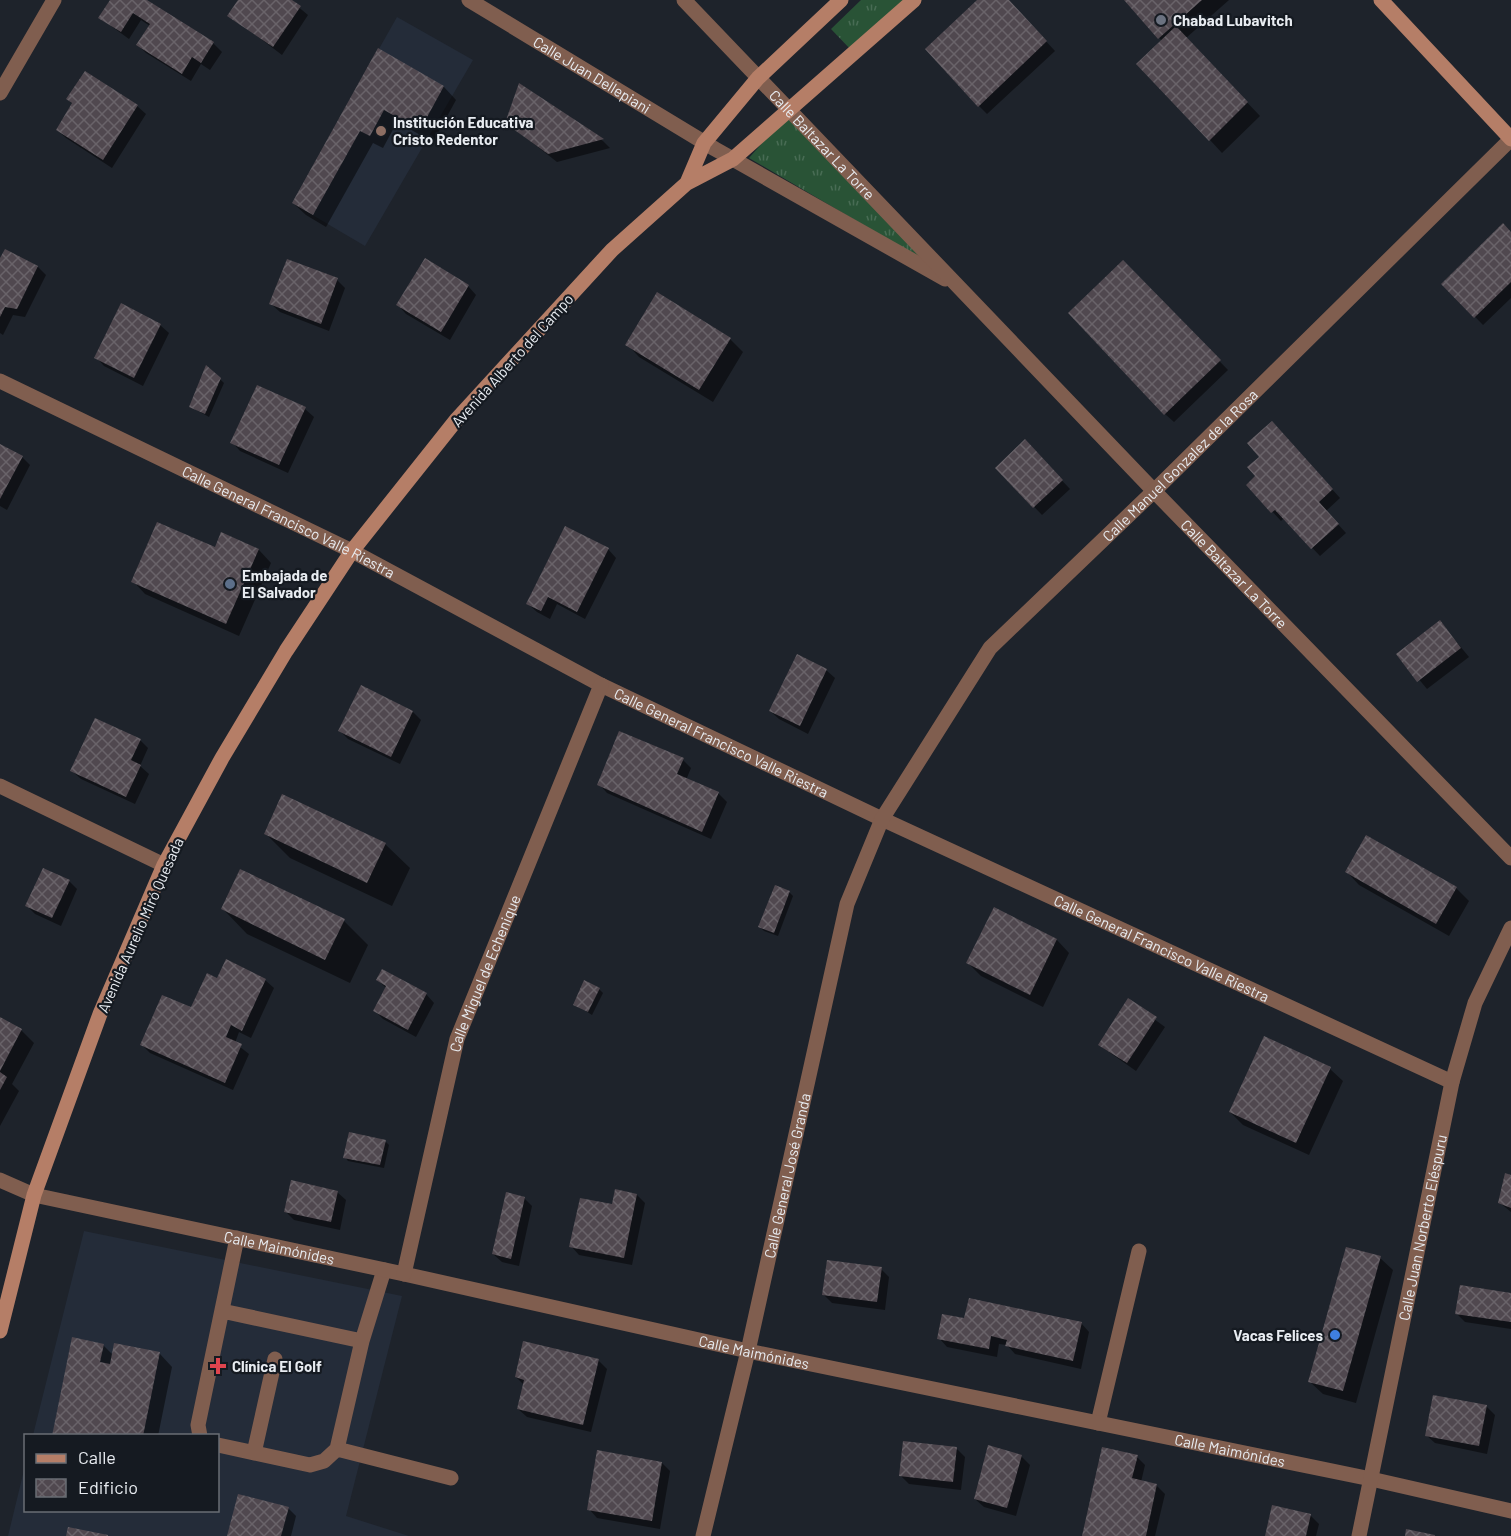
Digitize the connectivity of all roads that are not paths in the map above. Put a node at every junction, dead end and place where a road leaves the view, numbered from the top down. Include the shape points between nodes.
1 (54, 0) edge
2 (469, 0) edge
3 (684, 0) edge
4 (841, 0) edge
5 (914, 0) edge
6 (1381, 0) edge
7 (758, 78) junction
8 (0, 93) edge
9 (789, 111) junction
10 (1511, 139) edge
11 (709, 146) junction
12 (733, 159) junction
13 (687, 183) junction
14 (959, 287) junction
15 (0, 381) edge
16 (1154, 492) junction
17 (352, 551) junction
18 (601, 685) junction
19 (0, 786) edge
20 (882, 819) junction
21 (1511, 858) edge
22 (164, 865) junction
23 (1511, 928) edge
24 (1452, 1083) junction
25 (0, 1180) edge
26 (34, 1195) junction
27 (237, 1238) junction
28 (1139, 1251) dead end
29 (384, 1270) junction
30 (404, 1274) junction
31 (222, 1311) junction
32 (0, 1331) edge
33 (362, 1341) junction
34 (748, 1352) junction
35 (275, 1359) dead end
36 (1098, 1424) junction
37 (200, 1434) edge
38 (219, 1445) edge
39 (337, 1449) junction
40 (254, 1453) junction
41 (451, 1478) dead end
42 (1371, 1479) junction
43 (1511, 1511) edge
44 (703, 1536) edge
45 (1359, 1536) edge

1 - 8 street
2 - 11 street, Calle Juan Dellepiani
3 - 7 street, Calle Baltazar La Torre
4 - 7 main road, Avenida Alberto del Campo
5 - 9 main road, Avenida Alberto del Campo
6 - 10 main road
7 - 9 street, Calle Baltazar La Torre
7 - 11 main road, Avenida Alberto del Campo
9 - 12 main road, Avenida Alberto del Campo
9 - 14 street, Calle Baltazar La Torre
10 - 16 street, Calle Manuel Gonzalez de la Rosa
11 - 12 street, Calle Baltazar La Torre
11 - 13 main road, Avenida Alberto del Campo
12 - 13 main road, Avenida Alberto del Campo
12 - 14 street, Calle Baltazar La Torre
13 - 17 main road, Avenida Alberto del Campo via 612,250 465,410
14 - 16 street, Calle Baltazar La Torre
15 - 17 street, Calle General Francisco Valle Riestra
16 - 20 street, Calle Manuel Gonzalez de la Rosa via 990,648
16 - 21 street, Calle Baltazar La Torre
17 - 18 street, Calle General Francisco Valle Riestra
17 - 22 main road, Avenida Aurelio Miró Quesada via 286,651
18 - 20 street, Calle General Francisco Valle Riestra
18 - 30 street, Calle Miguel de Echenique via 457,1039
19 - 22 street
20 - 24 street, Calle General Francisco Valle Riestra
20 - 34 street, Calle General José Granda via 847,904
22 - 26 main road, Avenida Aurelio Miró Quesada via 100,1014
23 - 24 street, Calle Juan Norberto Eléspuru via 1475,1003
24 - 42 street, Calle Juan Norberto Eléspuru
25 - 26 street, Calle Maimónides
26 - 27 street, Calle Maimónides
26 - 32 main road, Avenida Aurelio Miró Quesada
27 - 29 street, Calle Maimónides
27 - 31 street
28 - 36 street
29 - 30 street, Calle Maimónides
29 - 33 street
30 - 34 street, Calle Maimónides
31 - 33 street
31 - 37 street via 198,1425
33 - 39 street
34 - 36 street, Calle Maimónides
34 - 44 street, Calle General José Granda
35 - 40 street
36 - 42 street, Calle Maimónides
38 - 40 street
39 - 40 street via 324,1461 310,1465
39 - 41 street
42 - 43 street, Calle Maimónides
42 - 45 street, Calle Juan Norberto Eléspuru

